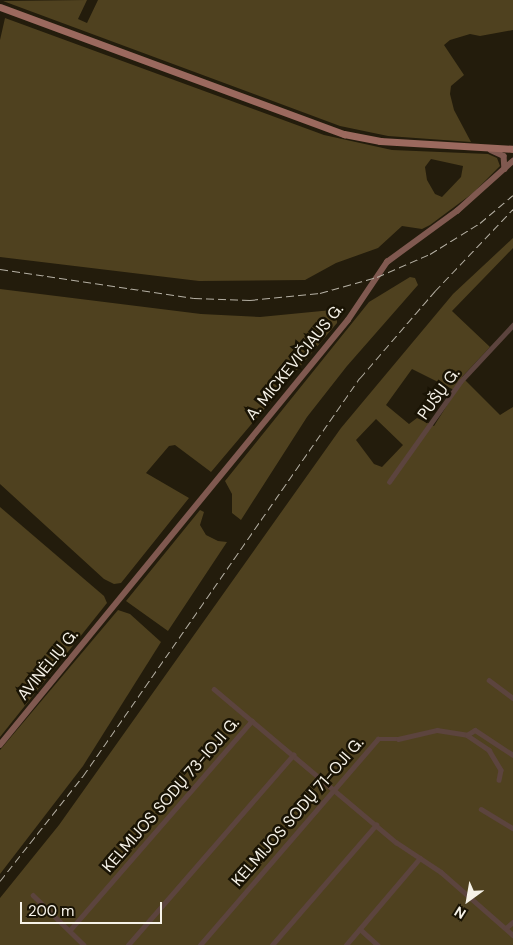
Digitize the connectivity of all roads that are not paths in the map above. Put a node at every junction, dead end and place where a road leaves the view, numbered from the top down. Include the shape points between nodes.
1 (0, 6) edge
2 (484, 148) junction
3 (513, 149) edge
4 (513, 161) edge
5 (505, 169) junction
6 (513, 325) edge
7 (389, 482) dead end
8 (117, 602) joint
9 (489, 680) dead end
10 (214, 689) dead end
11 (513, 698) edge
12 (252, 721) junction
13 (467, 735) junction
14 (0, 745) edge
15 (513, 755) edge
16 (293, 756) junction
17 (499, 780) dead end
18 (336, 789) junction
19 (481, 809) dead end
20 (376, 825) junction
21 (513, 828) edge
22 (420, 858) junction
23 (33, 894) dead end
24 (513, 922) edge
25 (506, 928) junction
26 (360, 929) junction
27 (70, 930) junction
28 (513, 935) edge
29 (80, 944) edge
30 (128, 945) edge
31 (200, 945) edge
32 (272, 945) edge
33 (346, 945) edge
34 (378, 945) edge

1 - 2 main road via 344,134 380,141
2 - 3 main road
2 - 5 main road via 504,156
4 - 5 main road, A. MICKEVIČIAUS G.
5 - 8 main road, A. MICKEVIČIAUS G. via 457,211 391,258 348,320
6 - 7 street, PUŠŲ G. via 460,382
8 - 14 main road, AVINĖLIŲ G.
9 - 11 street
10 - 12 street
12 - 16 street
12 - 27 street, KELMIJOS SODŲ 73-IOJI G.
13 - 15 street, KELMIJOS SODŲ 71-OJI G. via 475,730 482,732
13 - 17 street via 489,750 501,770
13 - 18 street, KELMIJOS SODŲ 71-OJI G. via 437,730 398,739 380,738
16 - 18 street
16 - 30 street
18 - 20 street
18 - 31 street, KELMIJOS SODŲ 71-OJI G.
19 - 21 street
20 - 22 street
20 - 32 street
22 - 25 street
22 - 26 street
23 - 27 street
24 - 25 street
25 - 28 street
26 - 33 street
26 - 34 street
27 - 29 street

